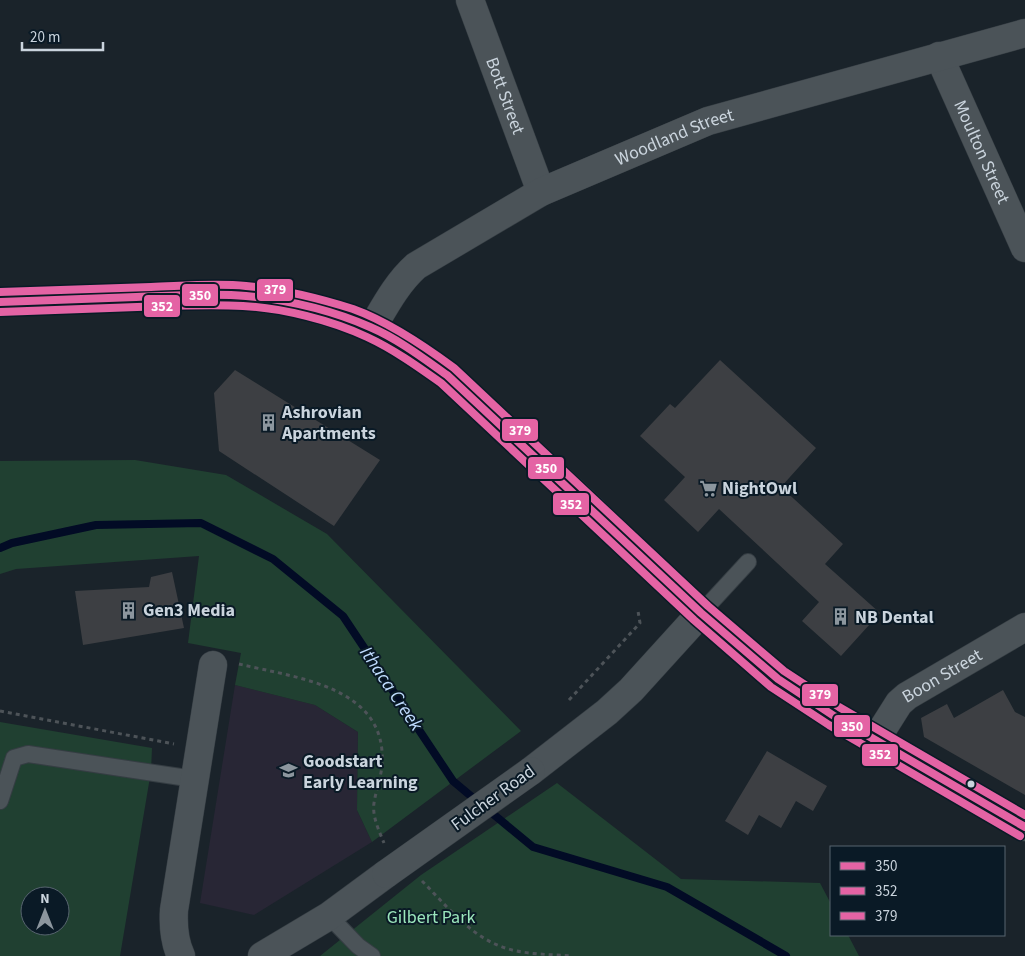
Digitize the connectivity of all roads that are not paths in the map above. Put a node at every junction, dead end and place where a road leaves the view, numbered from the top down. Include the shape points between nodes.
1 (470, 0) edge
2 (1025, 33) edge
3 (938, 56) junction
4 (541, 192) junction
5 (1025, 248) edge
6 (0, 302) edge
7 (372, 328) junction
8 (748, 562) dead end
9 (701, 612) junction
10 (1025, 627) edge
11 (214, 665) road end
12 (876, 741) junction
13 (194, 779) junction
14 (0, 801) edge
15 (1025, 827) edge
16 (329, 916) junction
17 (181, 956) edge
18 (262, 956) edge
19 (372, 956) edge

1 - 4 street, Bott Street
2 - 3 street, Woodland Street
3 - 4 street, Woodland Street via 708,121
3 - 5 street, Moulton Street
4 - 7 street, Woodland Street via 416,266 395,290
6 - 7 main road via 244,296 310,307
7 - 9 main road via 447,375
8 - 9 lane
9 - 12 main road via 778,679
9 - 16 street, Fulcher Road, bridge via 631,690 584,731 532,771 388,862
10 - 12 street, Boon Street via 899,702
11 - 13 street
12 - 15 main road
13 - 14 lane via 28,754 14,758
13 - 17 street via 174,910 174,934
16 - 18 street, Fulcher Road
16 - 19 lane

